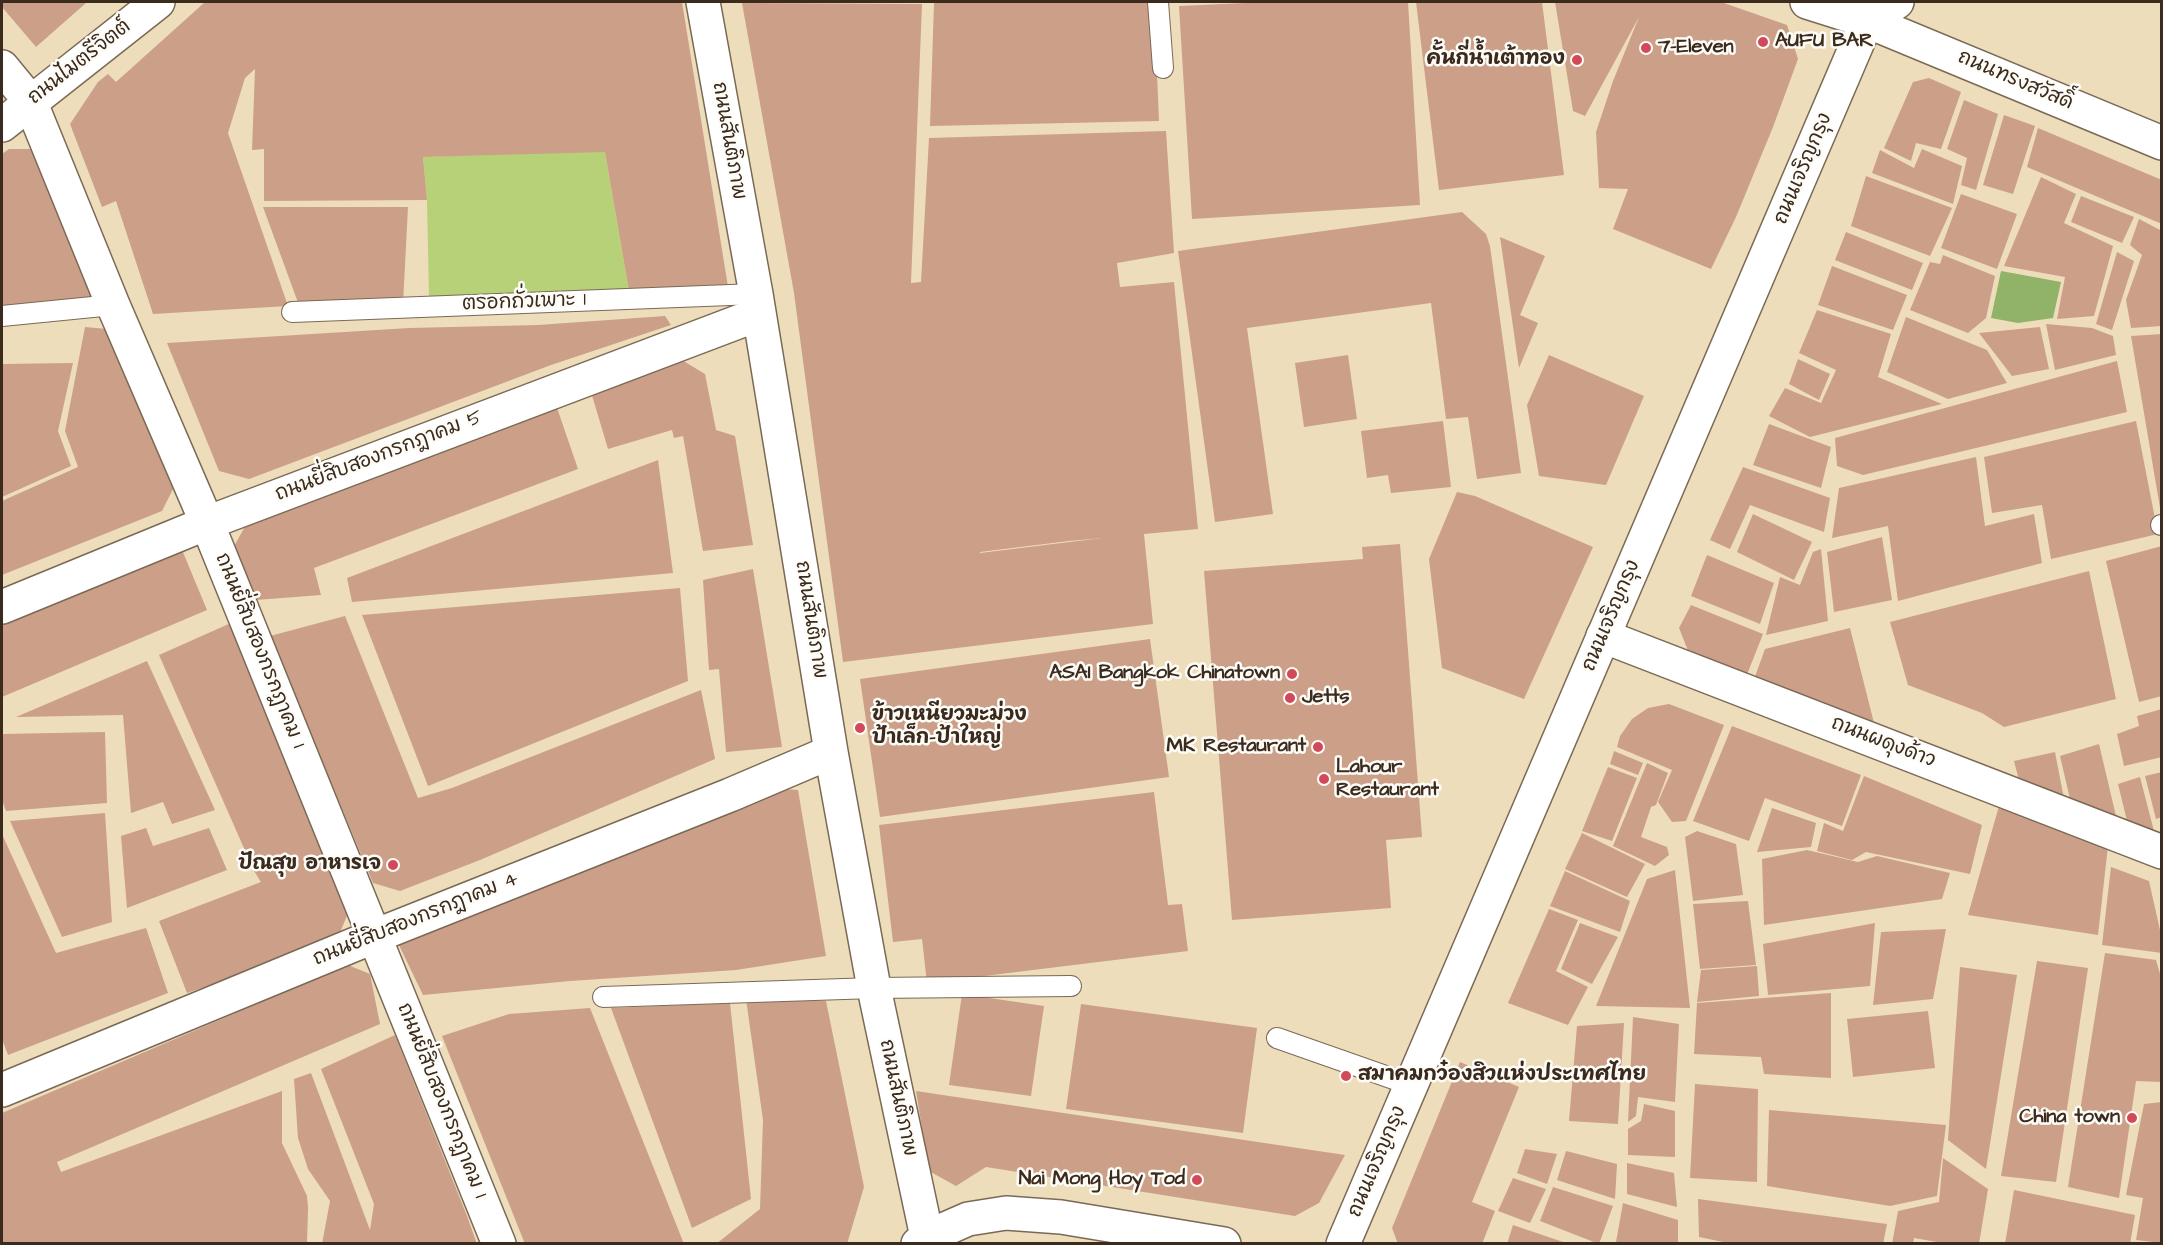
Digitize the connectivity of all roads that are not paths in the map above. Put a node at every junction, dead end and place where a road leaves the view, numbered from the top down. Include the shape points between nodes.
1 (158, 2) edge
2 (703, 2) edge
3 (1158, 2) edge
4 (1807, 2) edge
5 (1897, 2) edge
6 (1871, 11) edge
7 (2, 67) edge
8 (1163, 68) dead end
9 (30, 101) junction
10 (2, 124) edge
11 (2162, 144) edge
12 (758, 304) junction
13 (113, 305) junction
14 (292, 312) dead end
15 (2, 316) edge
16 (207, 523) junction
17 (2, 607) edge
18 (1604, 636) junction
19 (831, 752) junction
20 (2162, 852) edge
21 (375, 936) junction
22 (1071, 986) dead end
23 (874, 988) junction
24 (603, 997) dead end
25 (1277, 1038) dead end
26 (1411, 1085) junction
27 (2, 1090) edge
28 (922, 1240) edge
29 (499, 1244) edge
30 (1224, 1244) edge
31 (1343, 1244) edge

1 - 9 street, ถนนไมตรีจิตต์
2 - 12 street, ถนนสันติภาพ
3 - 8 lane
4 - 6 street, ถนนทรงสวัสดิ์
5 - 6 street
6 - 11 street, ถนนทรงสวัสดิ์
6 - 18 street, ถนนเจริญกรุง
7 - 9 street, ถนนยี่สิบสองกรกฎาคม 1
9 - 10 street, ถนนไมตรีจิตต์
9 - 13 street, ถนนยี่สิบสองกรกฎาคม 1
12 - 14 lane, ตรอกถั่วเพาะ 1
12 - 16 street, ถนนยี่สิบสองกรกฎาคม 5
12 - 19 street, ถนนสันติภาพ
13 - 15 lane
13 - 16 street, ถนนยี่สิบสองกรกฎาคม 1
16 - 17 street, ถนนยี่สิบสองกรกฎาคม 5
16 - 21 street, ถนนยี่สิบสองกรกฎาคม 1
18 - 20 street, ถนนผดุงด้าว
18 - 26 street, ถนนเจริญกรุง
19 - 21 street, ถนนยี่สิบสองกรกฎาคม 4
19 - 23 street, ถนนสันติภาพ
21 - 27 street, ถนนยี่สิบสองกรกฎาคม 4
21 - 29 street, ถนนยี่สิบสองกรกฎาคม 1
22 - 23 lane
23 - 24 lane
23 - 28 street, ถนนสันติภาพ
25 - 26 lane
26 - 31 street, ถนนเจริญกรุง
28 - 30 street via 968,1219 1006,1213 1062,1217

